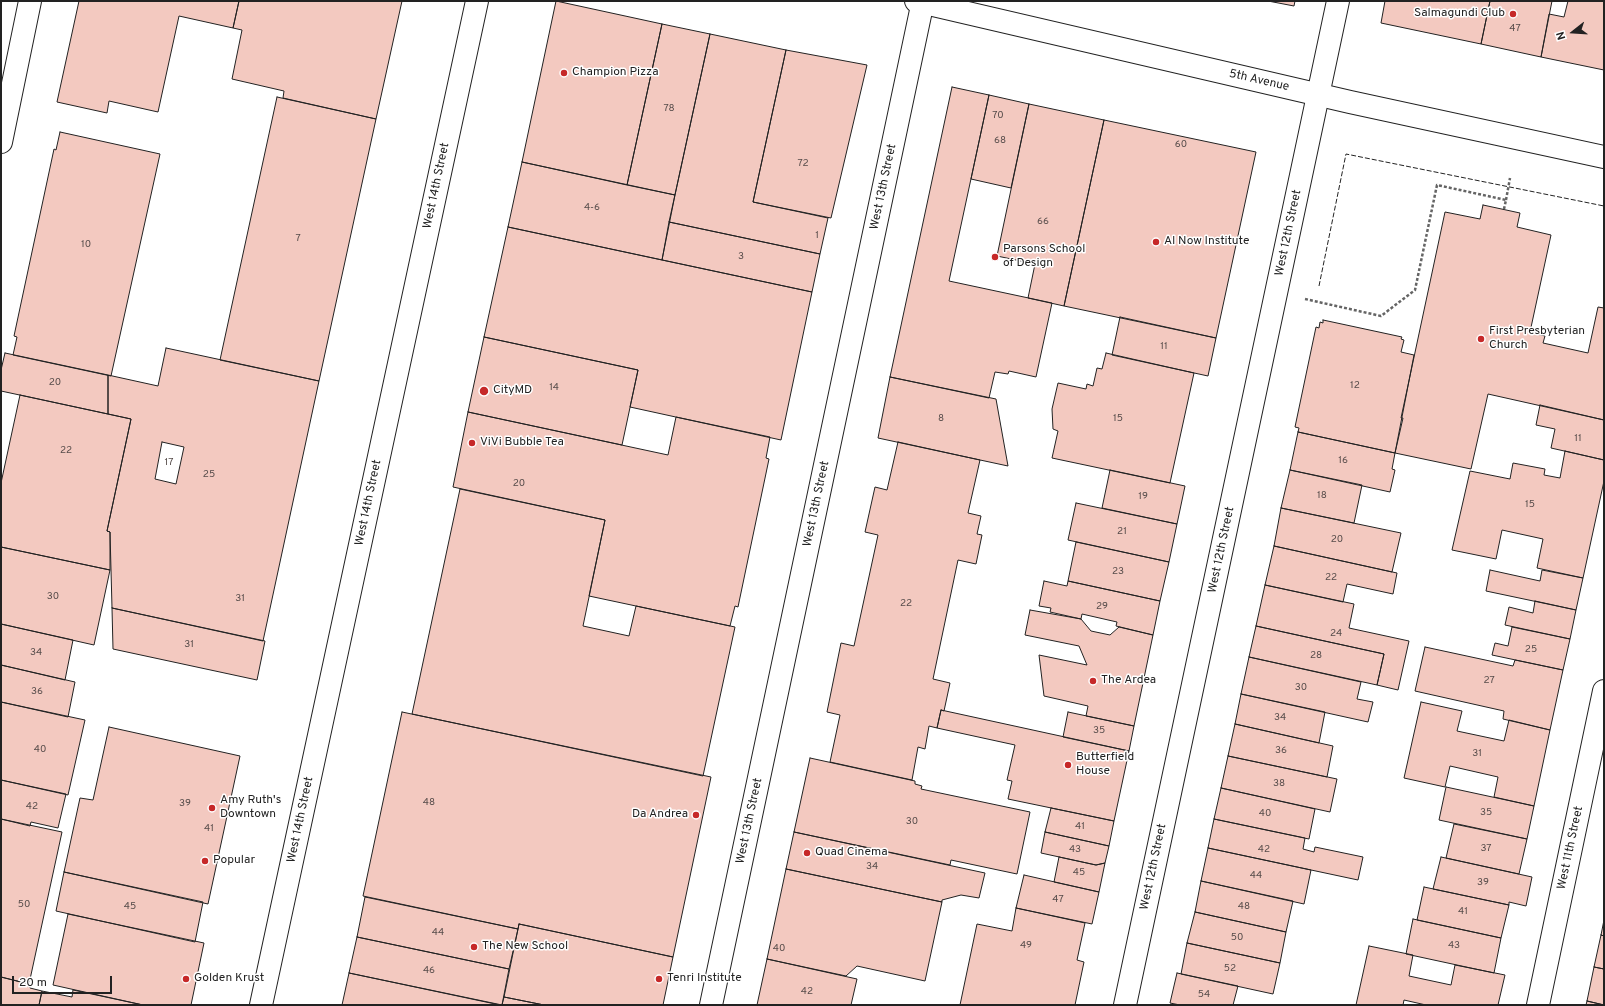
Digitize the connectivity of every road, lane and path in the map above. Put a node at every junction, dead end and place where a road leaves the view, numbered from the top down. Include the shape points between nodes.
1 (30, 1) edge
2 (477, 1) edge
3 (921, 1) edge
4 (1338, 1) edge
5 (1318, 95) junction
6 (1, 142) edge
7 (1604, 157) edge
8 (1510, 178) dead end
9 (1506, 200) junction
10 (1504, 209) dead end
11 (1277, 293) junction
12 (1604, 692) edge
13 (261, 1005) edge
14 (711, 1005) edge
15 (1125, 1005) edge
16 (1538, 1005) edge

1 - 6 street
2 - 13 street, West 14th Street
3 - 5 street, 5th Avenue
3 - 14 street, West 13th Street
4 - 5 street, West 12th Street
5 - 7 street, 5th Avenue
5 - 11 street, West 12th Street
8 - 9 path
9 - 10 path
9 - 11 path via 1437,185 1415,290 1381,316
11 - 15 street, West 12th Street
12 - 16 street, West 11th Street

